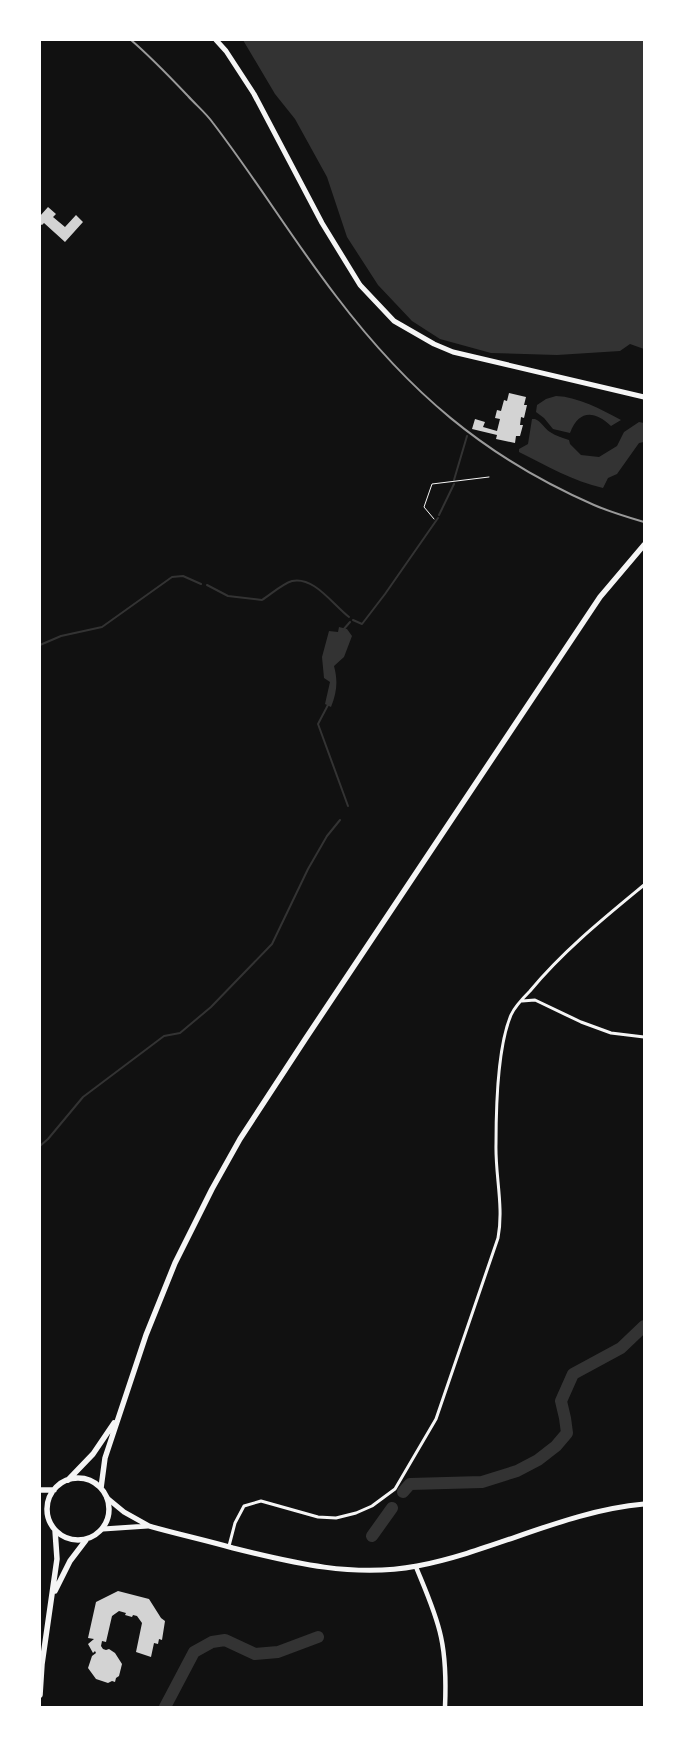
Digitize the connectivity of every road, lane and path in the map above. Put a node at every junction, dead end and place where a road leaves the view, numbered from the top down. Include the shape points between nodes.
1 (216, 40) edge
2 (644, 397) edge
3 (489, 477) dead end
4 (434, 519) dead end
5 (644, 545) edge
6 (644, 885) edge
7 (521, 1001) junction
8 (644, 1037) edge
9 (118, 1418) junction
10 (68, 1480) junction
11 (101, 1488) junction
12 (40, 1490) edge
13 (54, 1490) junction
14 (107, 1498) junction
15 (644, 1504) edge
16 (40, 1512) edge
17 (48, 1518) junction
18 (149, 1526) junction
19 (102, 1529) junction
20 (55, 1530) junction
21 (86, 1540) junction
22 (229, 1546) junction
23 (416, 1567) junction
24 (52, 1597) junction
25 (40, 1695) edge
26 (445, 1707) edge

1 - 2 main road via 254,94 322,223 360,285 394,322 453,352
3 - 4 path via 432,484 424,507
5 - 9 highway via 600,597 240,1139 175,1263
6 - 7 street via 547,969
7 - 8 street via 535,1000 611,1033
7 - 22 street via 508,1026 499,1078 496,1145 501,1222 498,1238 436,1419 395,1489 372,1506 336,1518 318,1517 261,1501 244,1506
9 - 10 highway via 93,1454
9 - 11 highway via 105,1458
10 - 11 highway via 86,1479
10 - 13 highway
11 - 14 highway
12 - 13 highway
13 - 17 highway via 48,1503
14 - 18 main road
14 - 19 highway via 109,1516
15 - 23 main road via 579,1515 468,1554
16 - 17 highway
17 - 20 highway
18 - 19 main road
18 - 22 main road
19 - 21 highway
20 - 21 highway via 66,1538
20 - 24 highway via 57,1559
21 - 24 highway via 70,1561
22 - 23 main road via 320,1568 367,1571
23 - 26 street via 441,1637 446,1679
24 - 25 highway

